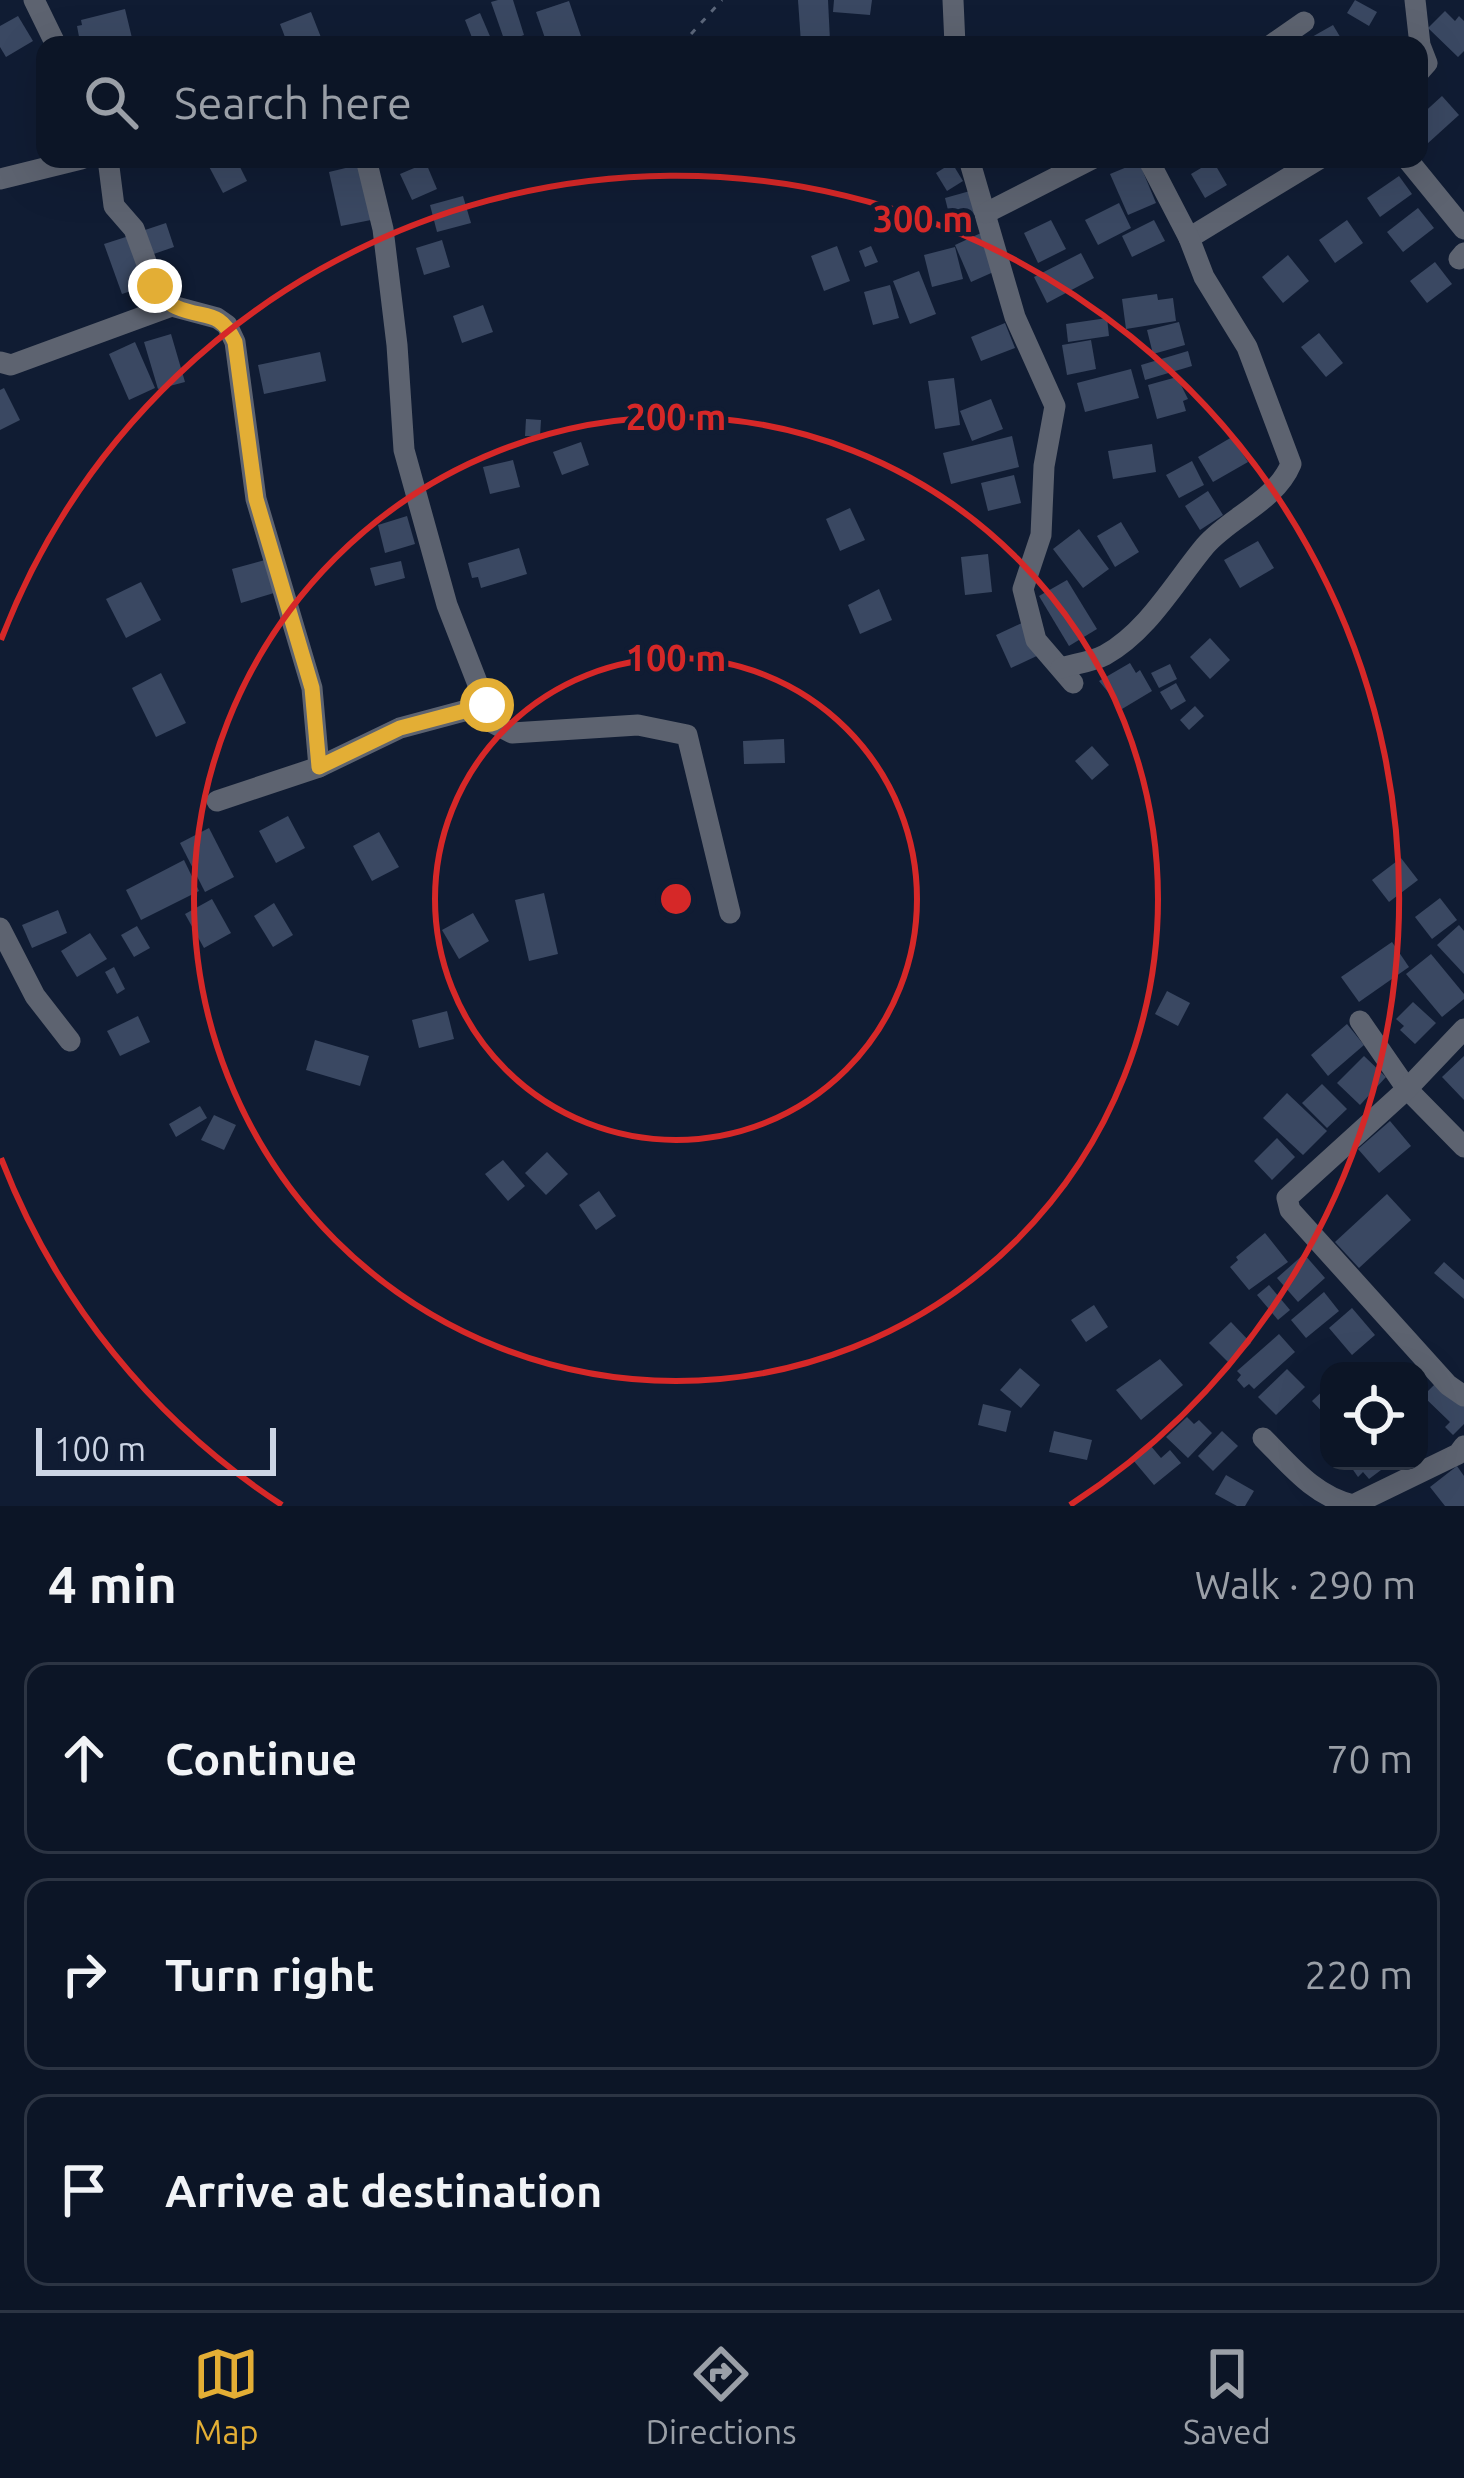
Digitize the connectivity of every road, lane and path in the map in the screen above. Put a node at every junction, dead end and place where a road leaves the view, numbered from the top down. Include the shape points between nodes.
1 (34, 0) edge
2 (722, 0) edge
3 (953, 0) edge
4 (1415, 0) edge
5 (1304, 22) dead end
6 (52, 36) edge
7 (689, 36) edge
8 (955, 36) edge
9 (1284, 36) edge
10 (1419, 36) edge
11 (45, 168) edge
12 (109, 168) edge
13 (368, 168) edge
14 (972, 168) edge
15 (1074, 168) edge
16 (1153, 168) edge
17 (1303, 168) edge
18 (1414, 168) edge
19 (0, 179) edge
20 (986, 213) junction
21 (1464, 229) edge
22 (1190, 238) junction
23 (172, 306) junction
24 (0, 362) edge
25 (487, 705) junction
26 (319, 767) junction
27 (217, 801) dead end
28 (730, 913) dead end
29 (0, 928) edge
30 (1360, 1021) dead end
31 (1464, 1029) edge
32 (70, 1041) dead end
33 (1407, 1089) junction
34 (1464, 1147) edge
35 (1464, 1396) edge
36 (1263, 1438) dead end
37 (1464, 1446) edge

1 - 6 street
2 - 7 path
3 - 8 street
4 - 10 street
5 - 9 street
11 - 19 street
12 - 23 street via 114,206
13 - 25 street via 383,229 404,450 447,604
14 - 20 street
15 - 20 street
16 - 22 street
17 - 22 street
18 - 21 street
20 - 22 street via 1015,317 1054,406 1041,536 1024,589 1036,640 1067,675 1148,618 1206,545 1284,481 1291,464 1247,347
23 - 24 street via 11,365
23 - 26 street via 217,318 235,342 256,499 312,688
25 - 26 street via 400,728
25 - 28 street via 494,723 512,733 638,724 688,735
26 - 27 street
29 - 32 street via 34,996
30 - 33 street
31 - 33 street
33 - 34 street
33 - 35 street via 1287,1198
36 - 37 street via 1308,1484 1353,1505

